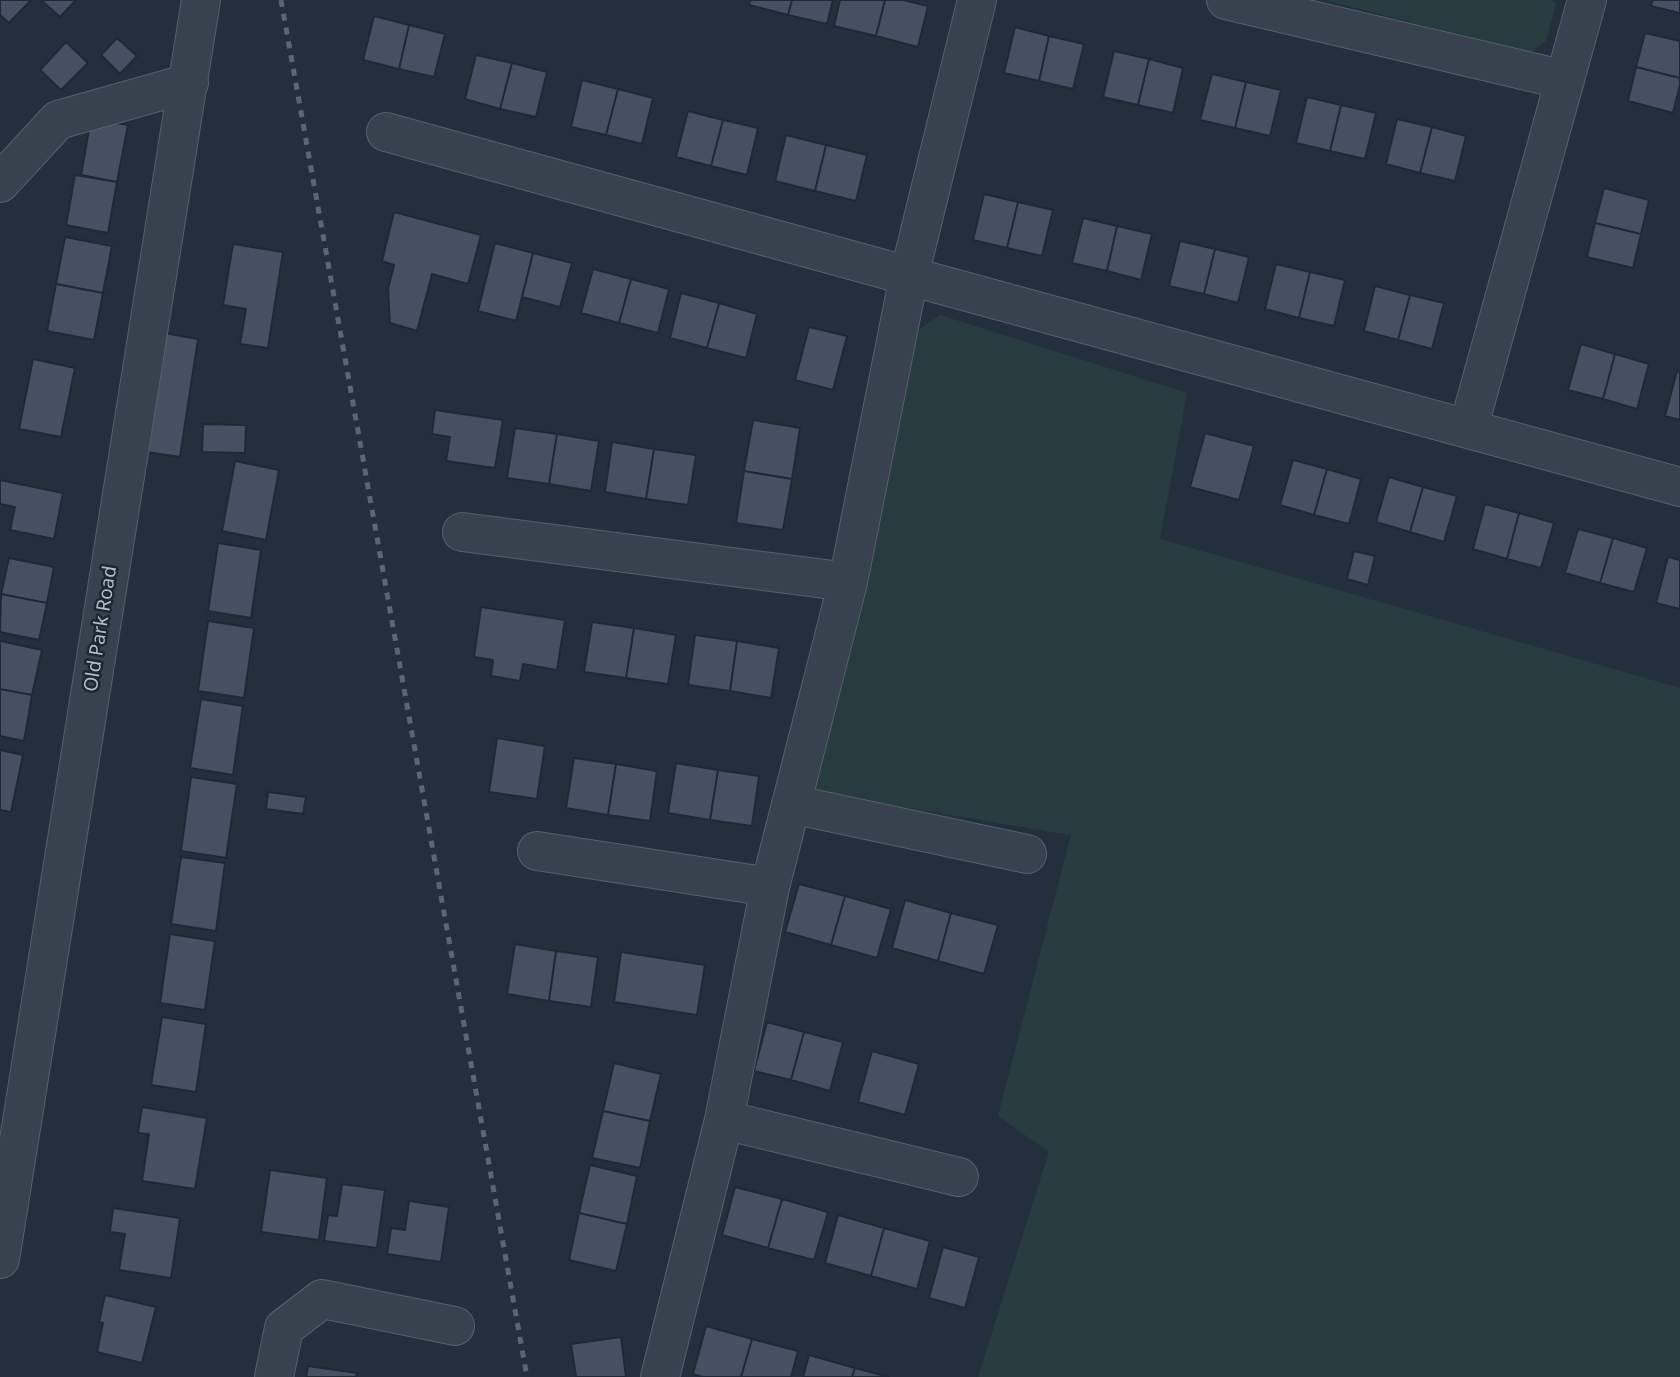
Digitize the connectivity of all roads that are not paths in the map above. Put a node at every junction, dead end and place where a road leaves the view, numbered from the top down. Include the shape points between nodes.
1 (201, 0) edge
2 (977, 0) edge
3 (1226, 0) edge
4 (1587, 0) edge
5 (1565, 79) junction
6 (189, 83) junction
7 (386, 132) dead end
8 (0, 183) edge
9 (909, 276) junction
10 (1468, 429) junction
11 (1680, 487) edge
12 (462, 532) dead end
13 (848, 582) junction
14 (791, 804) junction
15 (537, 851) dead end
16 (1027, 854) dead end
17 (769, 887) junction
18 (724, 1120) junction
19 (959, 1177) dead end
20 (0, 1259) edge
21 (455, 1325) dead end
22 (274, 1377) edge
23 (660, 1377) edge

1 - 6 street, Old Park Road
2 - 9 street
3 - 5 street
4 - 5 street
5 - 10 street
6 - 8 street via 58,120
6 - 20 street, Old Park Road
7 - 9 street
9 - 10 street
9 - 13 street
10 - 11 street
12 - 13 street
13 - 14 street
14 - 16 street
14 - 17 street
15 - 17 street
17 - 18 street
18 - 19 street
18 - 23 street
21 - 22 street via 322,1299 284,1328

